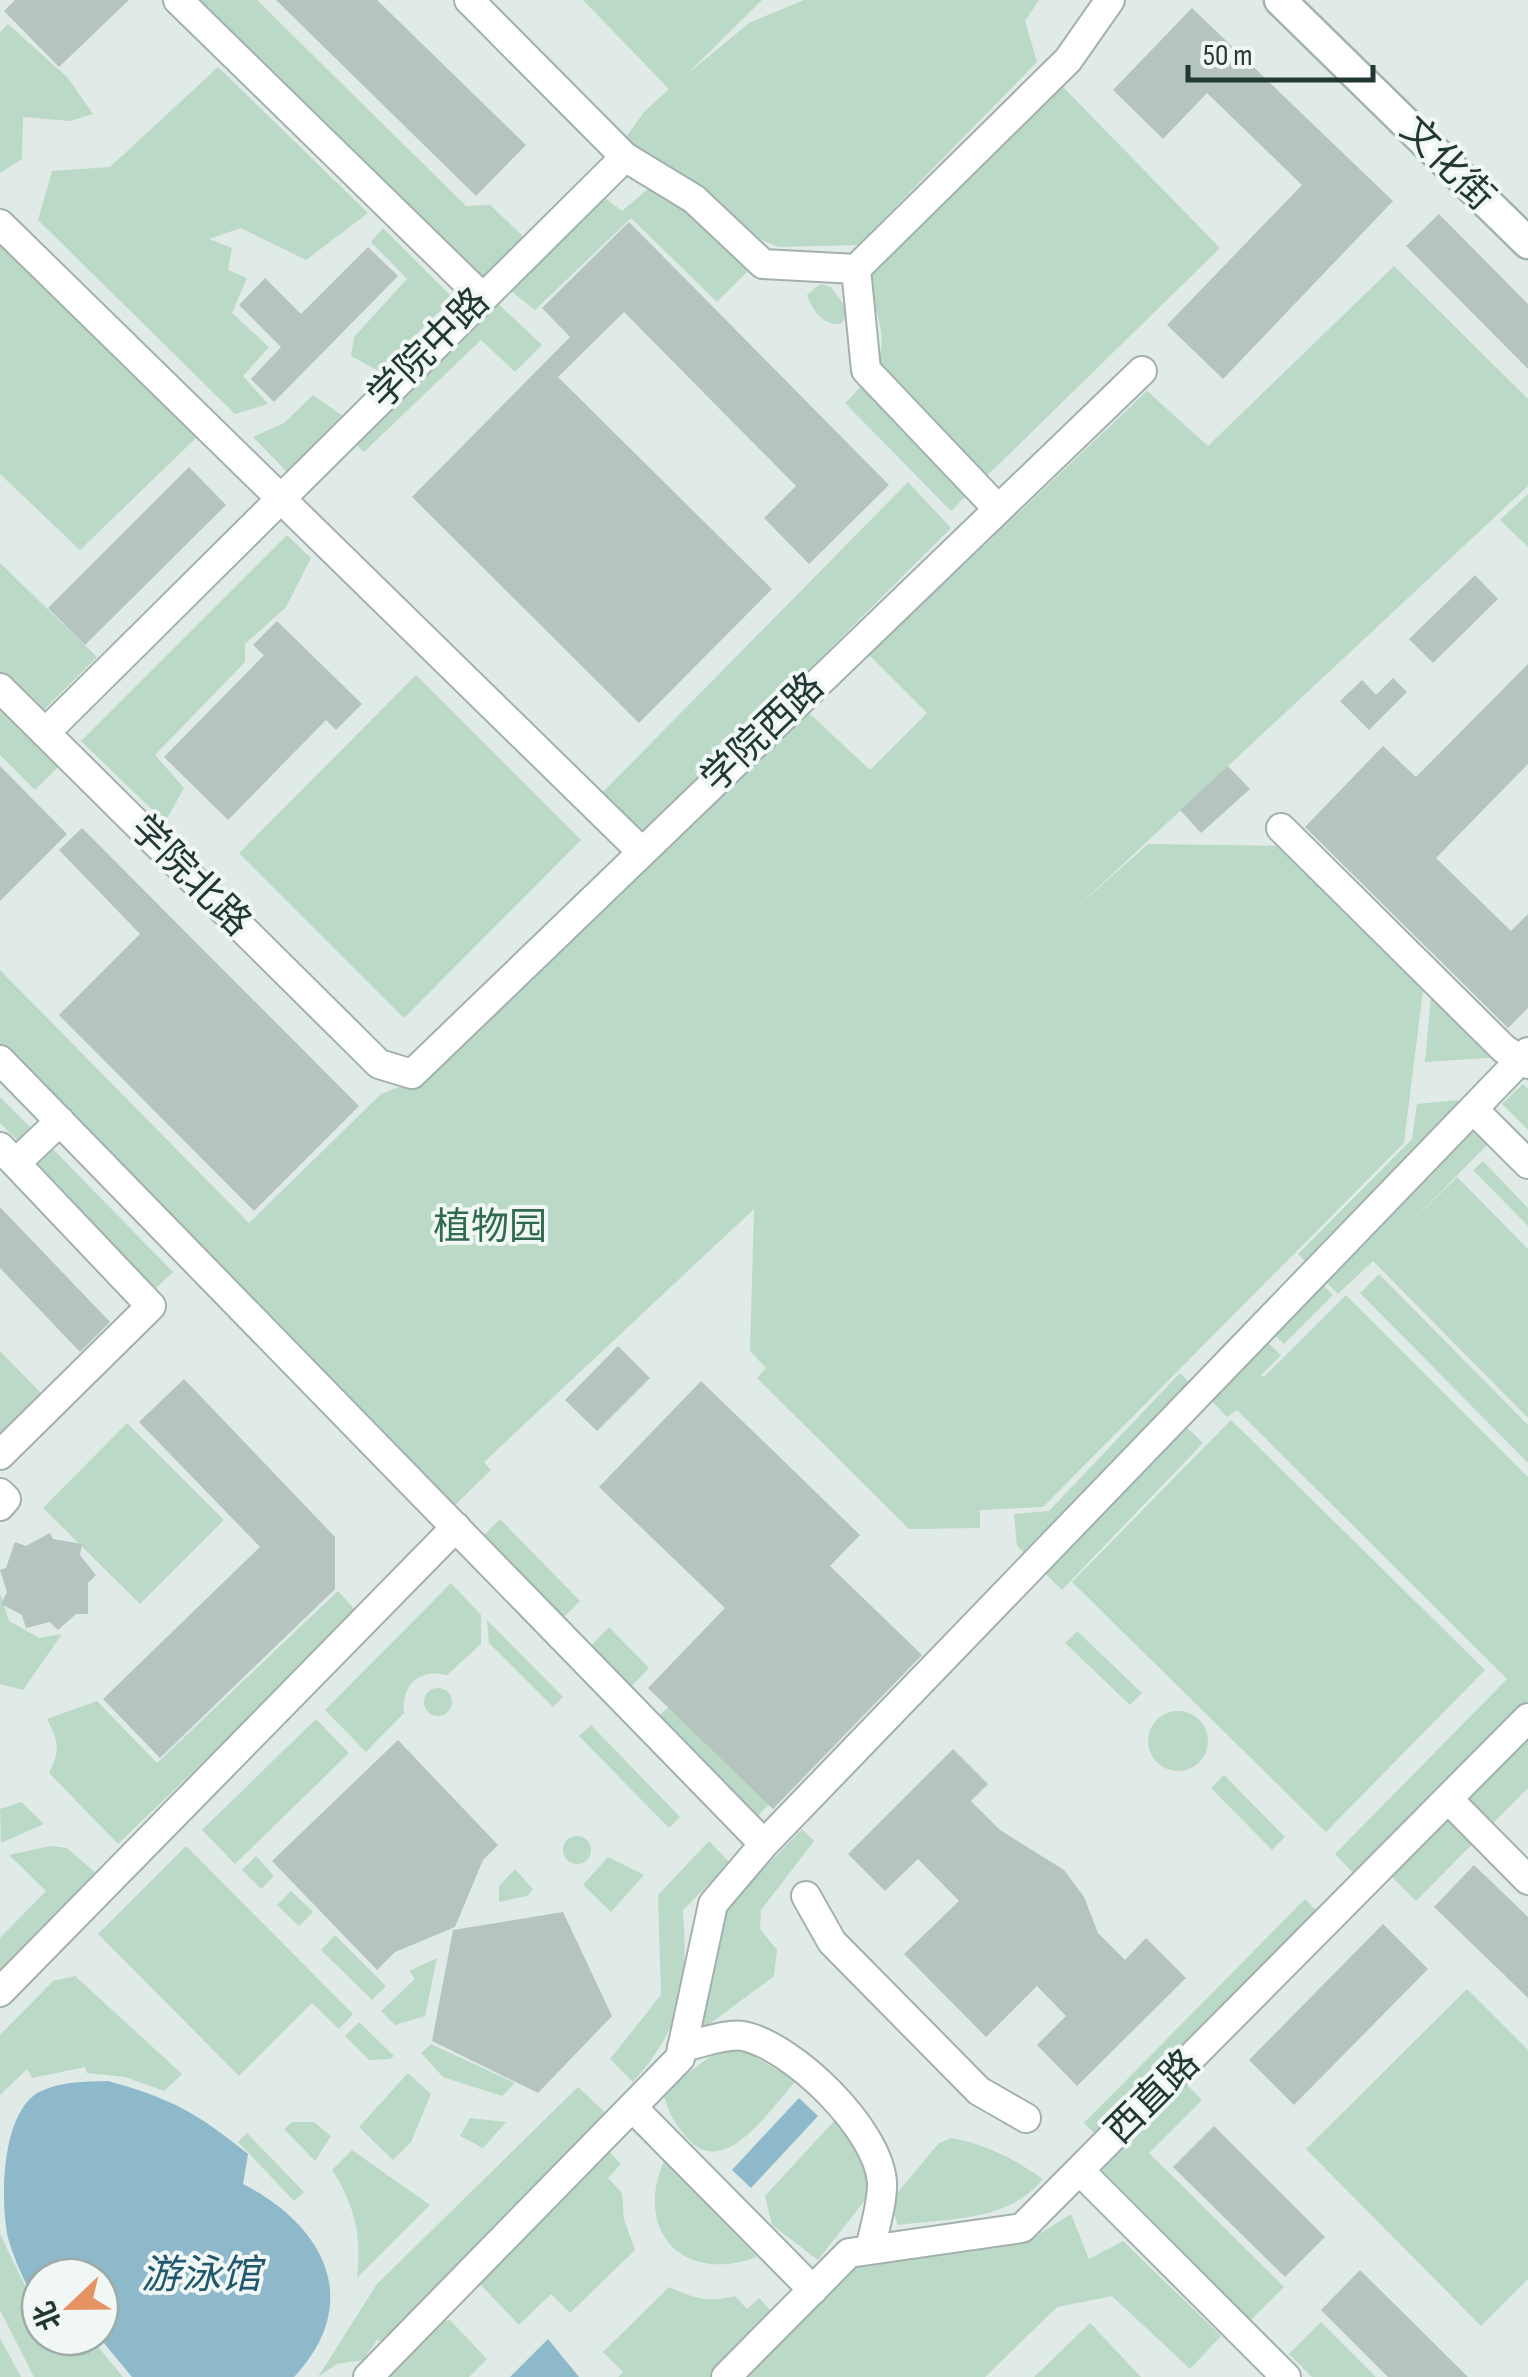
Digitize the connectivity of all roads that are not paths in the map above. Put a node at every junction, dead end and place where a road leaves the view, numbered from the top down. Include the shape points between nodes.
1 (178, 0) edge
2 (469, 0) edge
3 (1110, 0) edge
4 (1280, 0) edge
5 (625, 158) junction
6 (0, 224) edge
7 (1528, 244) edge
8 (856, 270) junction
9 (482, 296) junction
10 (1142, 371) dead end
11 (279, 497) junction
12 (998, 509) junction
13 (0, 688) edge
14 (45, 733) junction
15 (1281, 828) dead end
16 (640, 850) junction
17 (1526, 1058) edge
18 (0, 1060) edge
19 (379, 1064) joint
20 (1474, 1110) junction
21 (60, 1121) junction
22 (8, 1155) edge
23 (1528, 1164) edge
24 (0, 1455) edge
25 (0, 1492) edge
26 (0, 1506) edge
27 (456, 1528) junction
28 (1528, 1718) edge
29 (1448, 1799) junction
30 (764, 1844) junction
31 (1528, 1880) edge
32 (806, 1896) dead end
33 (0, 1992) edge
34 (682, 2048) junction
35 (632, 2107) junction
36 (1026, 2118) dead end
37 (1080, 2171) junction
38 (864, 2244) junction
39 (813, 2290) junction
40 (368, 2377) edge
41 (726, 2377) edge
42 (1286, 2377) edge

1 - 9 street
2 - 5 street
3 - 8 street via 1068,60
4 - 7 street, 文化街
5 - 8 street via 694,200 763,264
5 - 9 street, 学院中路
6 - 11 street
8 - 12 street via 866,370
9 - 11 street, 学院中路
10 - 12 street, 学院西路
11 - 14 street, 学院中路
11 - 16 street
12 - 16 street, 学院西路
13 - 14 street, 学院北路
14 - 19 street, 学院北路
15 - 17 street via 1504,1049
16 - 19 street, 学院西路 via 412,1074
17 - 20 street
18 - 21 street
20 - 23 street
20 - 30 street
21 - 22 street
21 - 27 street
22 - 24 street via 151,1306
25 - 26 street via 6,1500
27 - 30 street
27 - 33 street
28 - 29 street, 西直路
29 - 31 street
29 - 37 street, 西直路
30 - 34 street via 713,1904
32 - 36 street via 832,1942 979,2091
34 - 35 street
34 - 38 street via 740,2035 802,2067 853,2119 882,2182
35 - 39 street
35 - 40 street
37 - 38 street, 西直路 via 1022,2228
37 - 42 street
38 - 39 street
39 - 41 street

